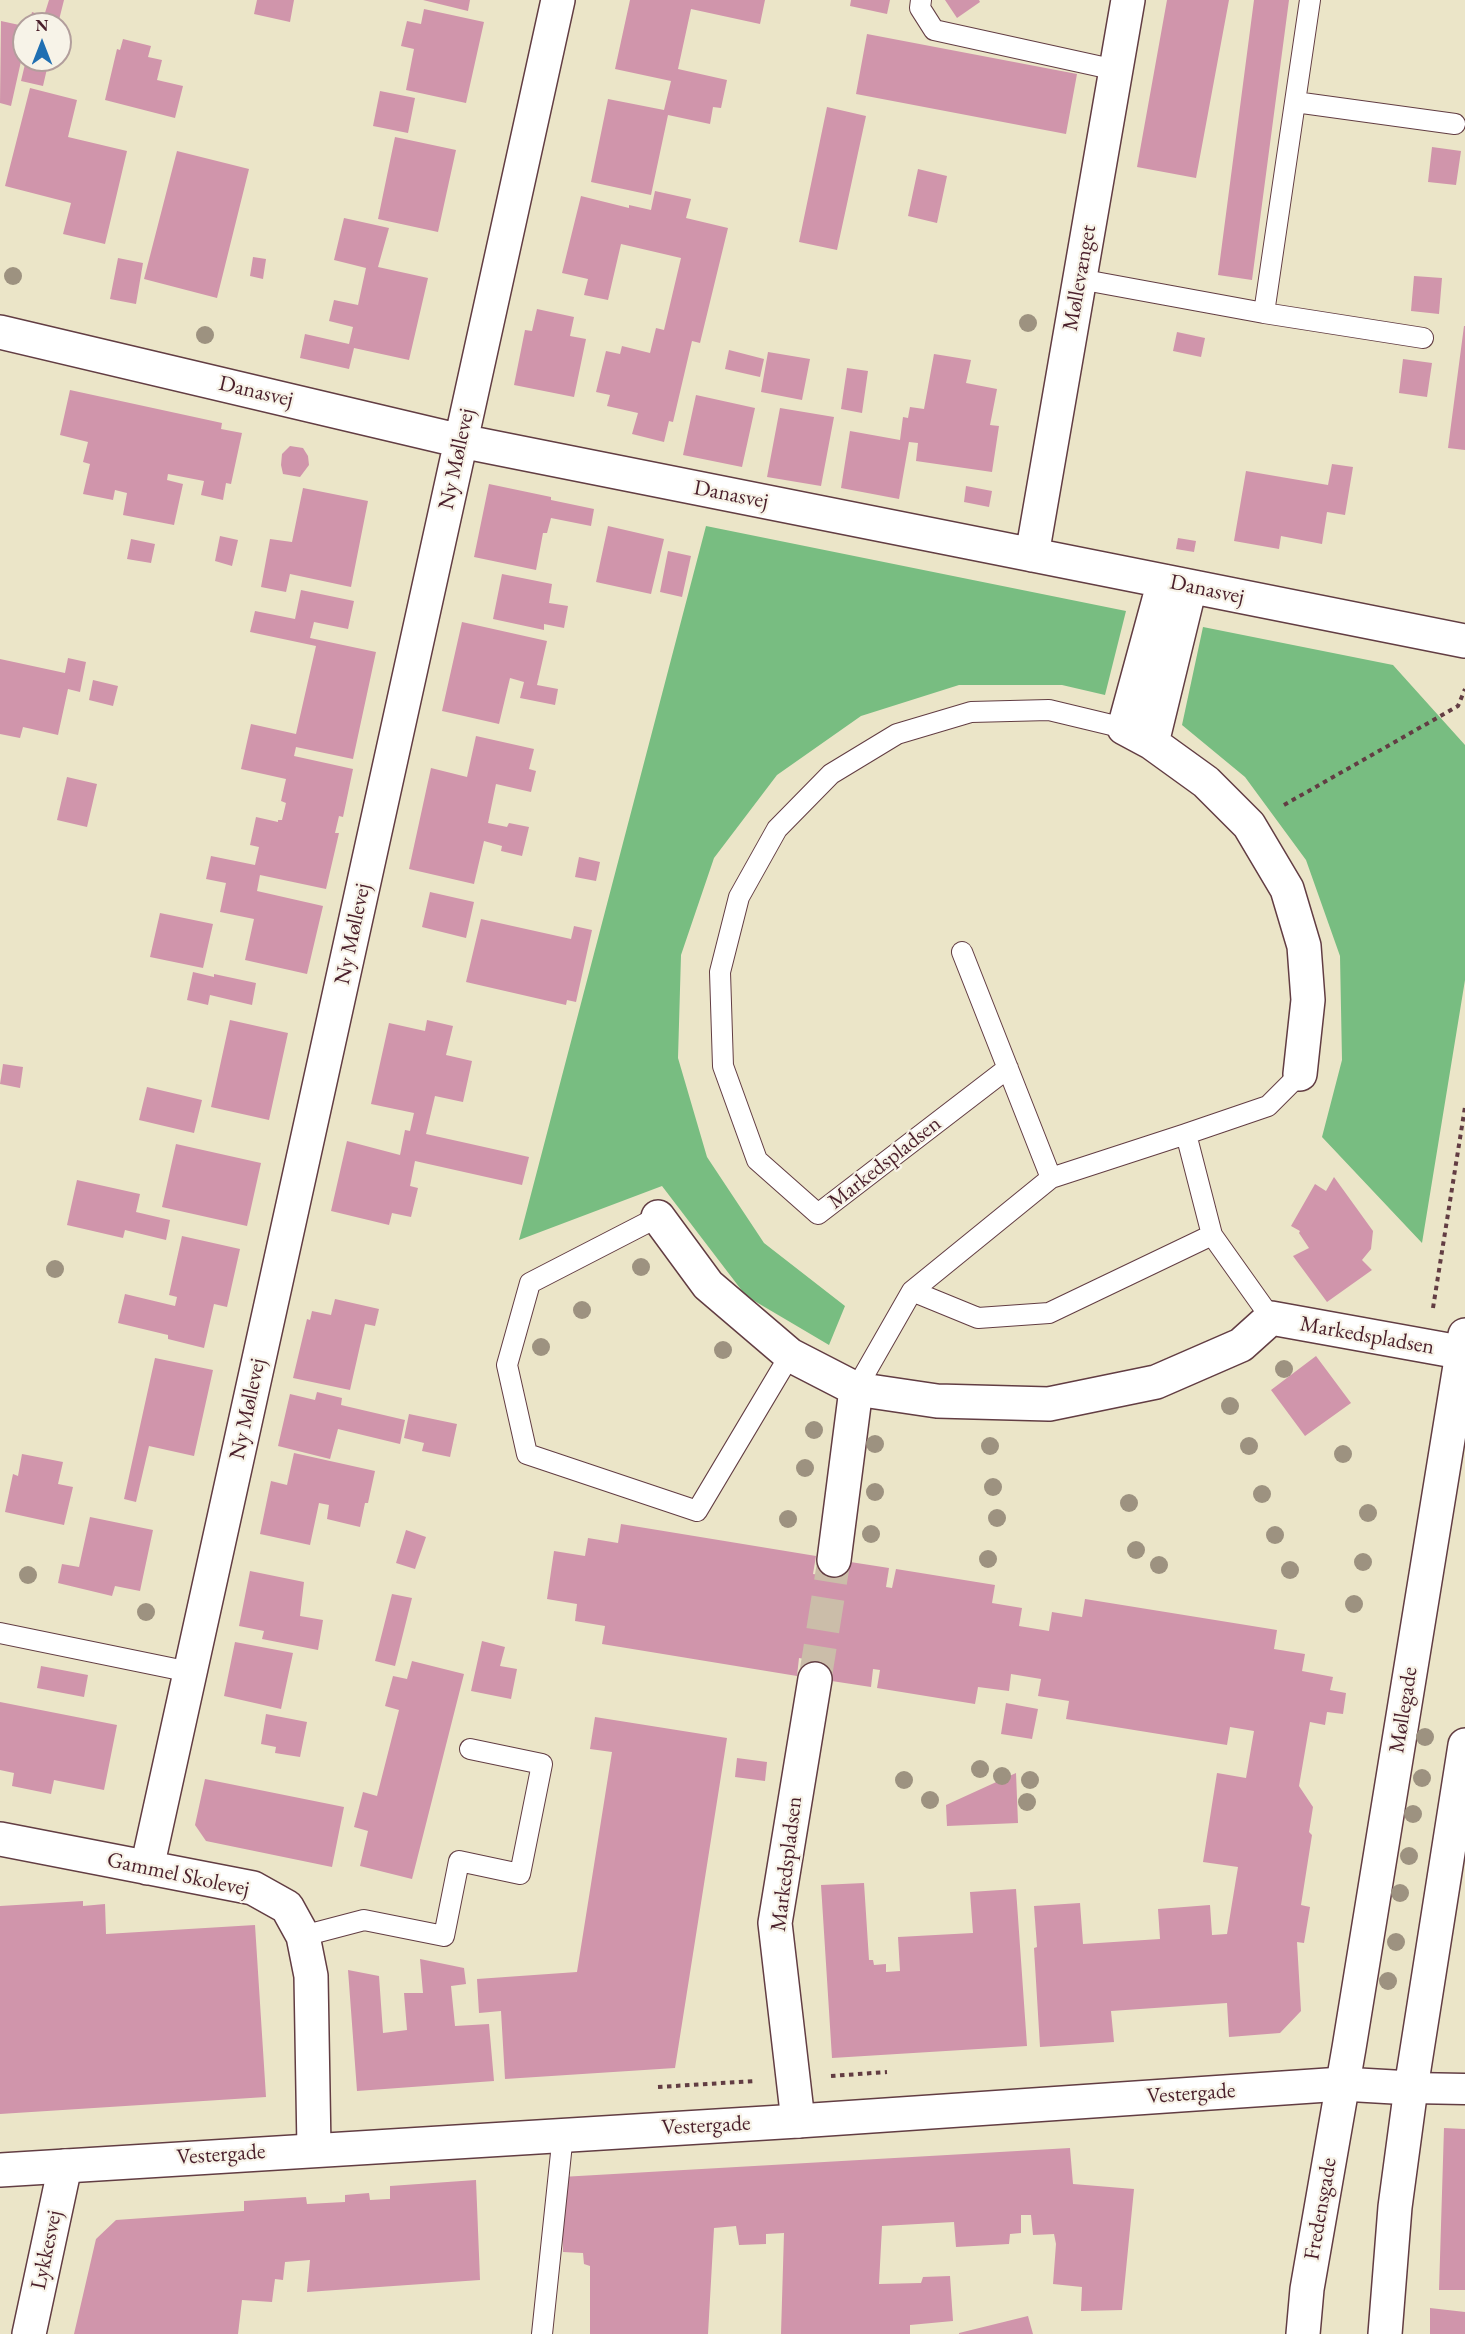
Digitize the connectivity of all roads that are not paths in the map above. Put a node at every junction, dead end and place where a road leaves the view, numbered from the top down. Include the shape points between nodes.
1 (558, 0) edge
2 (921, 0) edge
3 (1128, 0) edge
4 (1310, 0) edge
5 (1116, 70) junction
6 (1294, 102) junction
7 (1455, 124) dead end
8 (1079, 279) junction
9 (1264, 313) junction
10 (0, 332) edge
11 (1423, 338) dead end
12 (461, 441) junction
13 (1032, 555) junction
14 (1177, 584) junction
15 (1465, 641) edge
16 (1138, 735) junction
17 (962, 952) dead end
18 (1008, 1068) junction
19 (1300, 1074) joint
20 (1186, 1134) junction
21 (1051, 1178) junction
22 (658, 1217) joint
23 (1212, 1235) junction
24 (912, 1291) junction
25 (1271, 1318) junction
26 (1464, 1347) edge
27 (790, 1355) junction
28 (856, 1389) junction
29 (834, 1560) tunnel mouth
30 (0, 1633) edge
31 (190, 1672) junction
32 (815, 1679) tunnel mouth
33 (1465, 1745) edge
34 (470, 1749) dead end
35 (0, 1839) edge
36 (147, 1868) junction
37 (303, 1936) junction
38 (1342, 2084) junction
39 (1411, 2088) junction
40 (1465, 2089) edge
41 (798, 2121) junction
42 (563, 2134) junction
43 (314, 2149) junction
44 (65, 2166) junction
45 (0, 2170) edge
46 (28, 2334) edge
47 (542, 2334) edge
48 (1304, 2334) edge
49 (1385, 2334) edge

1 - 12 street, Ny Møllevej
2 - 5 lane via 920,8 934,30
3 - 5 street, Møllevænget
4 - 6 lane
5 - 8 street, Møllevænget
6 - 7 lane
6 - 9 lane
8 - 9 lane
8 - 13 street, Møllevænget
9 - 11 lane
10 - 12 street, Danasvej
12 - 13 street, Danasvej
12 - 31 street, Ny Møllevej
13 - 14 street, Danasvej
14 - 15 street, Danasvej
14 - 16 street
16 - 18 lane, Markedspladsen via 1049,710 971,712 897,734 831,774 777,829 739,897 720,972 723,1066 757,1160 818,1214
16 - 19 street, Markedspladsen via 1206,782 1249,825 1287,890 1304,946 1308,1000
17 - 18 lane
18 - 21 lane
19 - 20 lane, Markedspladsen via 1269,1106
20 - 21 lane
20 - 23 lane, Markedspladsen
21 - 24 lane
22 - 27 street, Markedspladsen via 708,1285
22 - 27 lane via 530,1283 507,1365 527,1454 697,1511
23 - 24 lane via 1048,1312 978,1318
23 - 25 lane, Markedspladsen
24 - 28 lane
25 - 26 street, Markedspladsen
25 - 28 street, Markedspladsen via 1241,1345 1156,1382 1049,1404 937,1401
26 - 38 street, Møllegade
27 - 28 street, Markedspladsen
28 - 29 street
30 - 31 lane
31 - 36 street, Ny Møllevej
32 - 41 street, Markedspladsen via 775,1923
33 - 39 street
34 - 37 lane via 542,1764 520,1874 459,1862 444,1936 364,1920
35 - 36 street, Gammel Skolevej
36 - 37 street, Gammel Skolevej via 253,1888 287,1907
37 - 43 street, Gammel Skolevej via 311,1976
38 - 39 street, Vestergade
38 - 41 street, Vestergade
38 - 48 street, Fredensgade via 1307,2289
39 - 40 street
39 - 49 street via 1395,2207
41 - 42 street, Vestergade
42 - 43 street, Vestergade
42 - 47 lane
43 - 44 street, Vestergade
44 - 45 street, Vestergade
44 - 46 street, Lykkesvej

